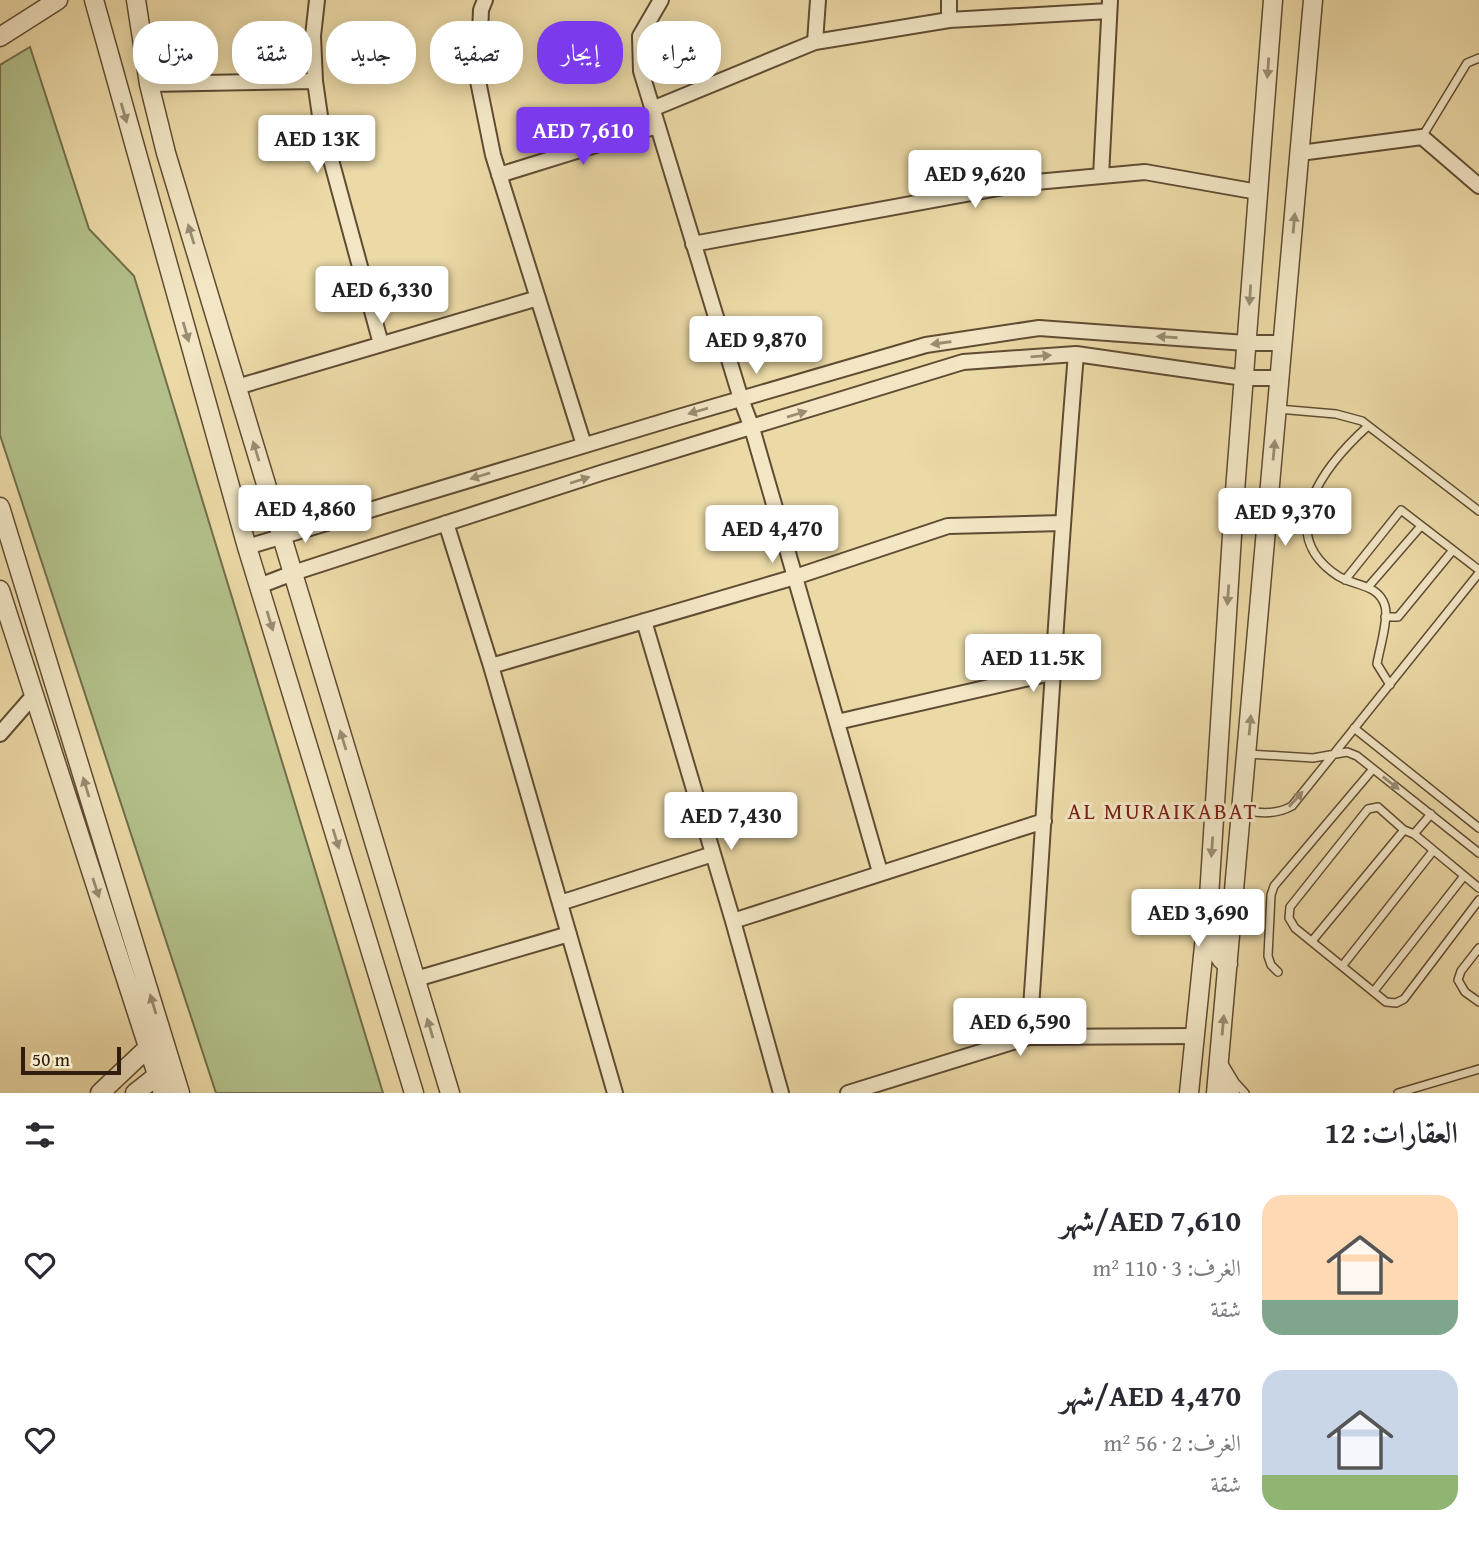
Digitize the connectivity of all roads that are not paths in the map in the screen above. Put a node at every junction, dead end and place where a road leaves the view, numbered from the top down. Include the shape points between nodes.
1 (58, 0) edge
2 (79, 0) edge
3 (94, 0) edge
4 (136, 0) edge
5 (317, 0) edge
6 (485, 0) edge
7 (661, 0) edge
8 (818, 0) edge
9 (949, 0) edge
10 (1273, 0) edge
11 (1313, 0) edge
12 (1110, 6) edge
13 (949, 20) junction
14 (139, 21) edge
15 (101, 24) junction
16 (0, 37) edge
17 (815, 42) junction
18 (1479, 58) edge
19 (315, 81) junction
20 (218, 83) edge
21 (149, 84) edge
22 (652, 109) junction
23 (657, 126) junction
24 (1422, 137) junction
25 (1300, 153) junction
26 (499, 174) junction
27 (1101, 176) junction
28 (1479, 186) edge
29 (1258, 192) junction
30 (693, 244) junction
31 (538, 298) junction
32 (1246, 343) junction
33 (1284, 343) junction
34 (381, 344) junction
35 (1076, 354) junction
36 (1281, 378) junction
37 (1244, 379) junction
38 (237, 387) junction
39 (741, 399) junction
40 (1278, 409) junction
41 (1368, 426) junction
42 (752, 428) junction
43 (584, 445) junction
44 (0, 507) edge
45 (1479, 511) edge
46 (446, 523) junction
47 (1062, 523) junction
48 (1421, 526) junction
49 (282, 536) junction
50 (247, 547) junction
51 (1453, 550) junction
52 (1479, 571) edge
53 (293, 573) junction
54 (795, 577) junction
55 (1345, 580) junction
56 (259, 586) junction
57 (1369, 586) junction
58 (0, 590) edge
59 (1385, 617) junction
60 (644, 621) junction
61 (491, 666) junction
62 (1051, 673) junction
63 (1390, 685) junction
64 (34, 695) junction
65 (837, 722) junction
66 (1354, 728) junction
67 (0, 734) edge
68 (1247, 754) junction
69 (1332, 754) junction
70 (1373, 769) junction
71 (1242, 811) junction
72 (1431, 814) junction
73 (1044, 821) junction
74 (1479, 828) edge
75 (1404, 830) junction
76 (1414, 834) junction
77 (1433, 851) junction
78 (1479, 853) edge
79 (713, 854) junction
80 (880, 872) junction
81 (1464, 876) junction
82 (1479, 888) edge
83 (1209, 897) junction
84 (1479, 900) edge
85 (560, 903) junction
86 (733, 921) junction
87 (569, 934) junction
88 (1312, 941) junction
89 (1479, 948) edge
90 (1228, 964) junction
91 (1343, 965) junction
92 (1278, 972) dead end
93 (416, 979) junction
94 (1374, 991) junction
95 (1479, 1002) edge
96 (162, 1035) junction
97 (1194, 1036) junction
98 (1029, 1037) junction
99 (148, 1048) junction
100 (172, 1065) junction
101 (1219, 1065) junction
102 (1479, 1069) edge
103 (159, 1085) edge
104 (886, 1087) edge
105 (100, 1093) edge
106 (135, 1093) edge
107 (180, 1093) edge
108 (414, 1093) edge
109 (450, 1093) edge
110 (615, 1093) edge
111 (781, 1093) edge
112 (848, 1093) edge
113 (1189, 1093) edge
114 (1216, 1093) edge
115 (1232, 1093) edge
116 (1245, 1093) edge
117 (1398, 1093) edge

1 - 16 street
2 - 15 street
3 - 15 street
4 - 14 street
5 - 19 street
6 - 26 street via 478,81
7 - 22 street via 640,36 641,71
8 - 17 street
9 - 13 street
10 -> 29 street
11 - 25 street
12 - 13 street
12 - 27 street
13 - 17 street
15 -> 50 street
17 - 22 street
18 - 24 lane via 1467,63
19 - 20 street
19 - 34 street via 321,123
38 -> 21 street
22 - 23 street
23 - 26 street
23 - 30 street
24 - 25 street
24 - 28 street
33 -> 25 street
26 - 31 street
27 - 29 street via 1145,172
27 - 30 street via 1025,183
29 -> 32 street
30 - 39 street
31 - 34 street
31 - 43 street
32 - 33 street
32 - 37 street
32 -> 39 street via 1040,328 926,345
33 - 36 street
34 - 38 street
35 - 37 street
42 -> 35 street via 963,362
35 - 47 street
36 - 37 street
36 - 40 street
37 -> 83 street
49 -> 38 street
39 - 42 street
39 -> 43 street
40 - 41 lane via 1336,414
68 -> 40 street
41 - 45 lane
41 - 55 lane via 1325,471 1306,526 1309,547
46 -> 42 street
42 - 54 street
43 -> 49 street
96 -> 44 street
46 - 53 street
46 - 61 street
47 - 54 street via 948,526
47 - 62 street
48 - 51 lane
48 - 55 lane via 1401,510
48 - 57 lane
49 - 50 street
49 - 53 street
50 - 56 street
51 - 52 lane
51 - 59 lane via 1398,617
52 - 63 lane
53 - 56 street
93 -> 53 street
54 - 60 street
54 - 65 street
55 - 57 lane
56 -> 108 street
57 - 59 lane via 1386,608
58 - 64 street
59 - 63 lane via 1377,664
60 - 61 street
60 - 79 street
61 - 85 street
62 - 65 street
62 - 73 street
63 - 66 lane
64 - 67 street
64 -> 99 street
65 - 80 street
66 - 69 lane
66 - 74 lane
68 - 69 lane via 1313,758
68 - 71 street
69 - 70 lane via 1347,752
71 -> 69 lane via 1264,813 1292,806
70 -> 72 lane
70 - 92 lane via 1274,886 1268,956
71 - 90 street
72 - 76 lane
72 - 78 lane
73 - 80 street
73 - 98 street
75 - 76 lane
75 - 88 lane
75 - 88 lane via 1378,807 1368,808 1290,907 1289,918 1295,928
76 - 77 lane
77 - 81 lane
77 - 91 lane
79 - 85 street
79 - 86 street
80 - 86 street
81 - 82 lane
81 - 94 lane
83 - 90 street via 1217,918 1217,954
83 - 97 street
84 - 94 lane via 1404,999 1386,1002
85 - 87 street
86 - 111 street
87 - 93 street
87 - 110 street
88 - 91 lane
89 - 95 lane via 1458,980
101 -> 90 street
91 - 94 lane
109 -> 93 street
96 - 99 street
96 - 100 street
97 - 98 street
97 - 113 street
98 - 104 street
99 - 103 street
99 - 105 street
100 - 103 street
100 - 107 street
101 - 114 street
101 - 115 street
101 - 116 lane
102 - 117 lane
103 - 106 street
104 - 112 street

